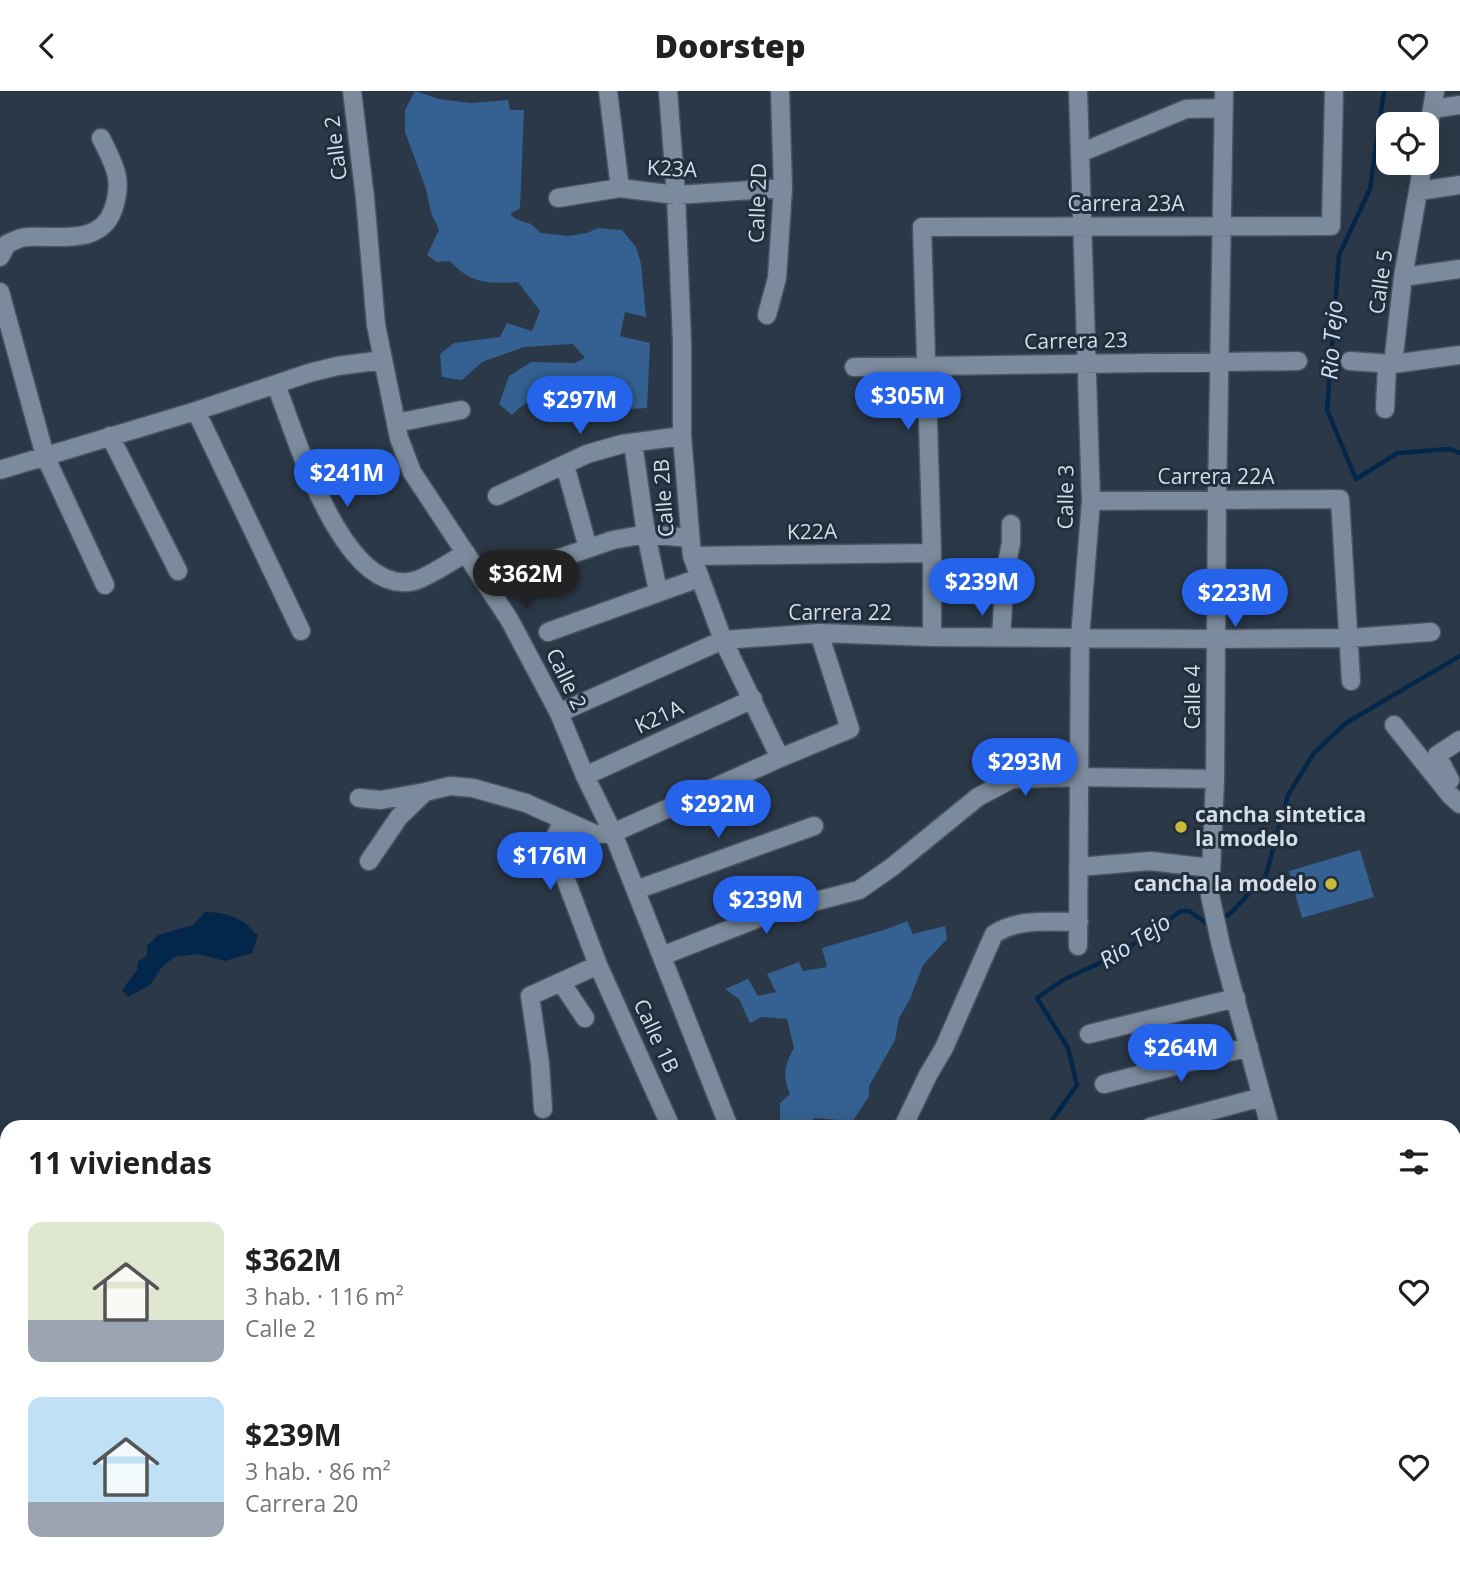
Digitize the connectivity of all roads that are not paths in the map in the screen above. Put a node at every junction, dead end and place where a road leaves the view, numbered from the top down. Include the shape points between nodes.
1 (352, 91) edge
2 (608, 91) edge
3 (668, 91) edge
4 (780, 91) edge
5 (1078, 91) edge
6 (1334, 91) edge
7 (1435, 91) edge
8 (1224, 100) edge
9 (1460, 105) edge
10 (1432, 109) junction
11 (1431, 112) edge
12 (101, 138) dead end
13 (1080, 153) junction
14 (1421, 175) edge
15 (1460, 185) edge
16 (620, 188) junction
17 (783, 188) junction
18 (1419, 191) junction
19 (676, 195) junction
20 (558, 198) dead end
21 (1082, 227) junction
22 (1223, 227) junction
23 (0, 257) edge
24 (1460, 269) edge
25 (1403, 277) junction
26 (0, 292) edge
27 (767, 315) dead end
28 (1460, 355) edge
29 (383, 360) junction
30 (1298, 361) dead end
31 (1350, 361) dead end
32 (1086, 363) junction
33 (1220, 363) junction
34 (925, 365) junction
35 (1390, 365) junction
36 (854, 367) dead end
37 (276, 385) junction
38 (1385, 409) dead end
39 (461, 410) dead end
40 (196, 411) junction
41 (396, 423) junction
42 (110, 436) junction
43 (682, 436) junction
44 (633, 443) junction
45 (45, 456) junction
46 (565, 465) junction
47 (0, 470) edge
48 (497, 496) dead end
49 (1217, 499) junction
50 (1091, 501) junction
51 (1011, 524) dead end
52 (646, 534) junction
53 (689, 538) junction
54 (588, 548) junction
55 (932, 553) junction
56 (466, 554) junction
57 (692, 556) junction
58 (178, 571) dead end
59 (699, 577) junction
60 (486, 583) junction
61 (105, 585) dead end
62 (658, 591) junction
63 (301, 631) dead end
64 (548, 632) dead end
65 (1431, 632) dead end
66 (820, 633) junction
67 (932, 637) junction
68 (1001, 637) junction
69 (1080, 638) junction
70 (1350, 638) junction
71 (1216, 639) junction
72 (723, 640) junction
73 (1351, 681) dead end
74 (753, 698) junction
75 (559, 713) junction
76 (1394, 725) dead end
77 (1460, 740) edge
78 (780, 758) junction
79 (584, 776) junction
80 (1079, 777) junction
81 (1215, 779) junction
82 (425, 792) junction
83 (359, 798) dead end
84 (1459, 802) edge
85 (562, 821) junction
86 (814, 826) dead end
87 (613, 833) junction
88 (369, 861) dead end
89 (1078, 867) junction
90 (1211, 868) junction
91 (636, 890) junction
92 (1079, 922) junction
93 (1077, 946) dead end
94 (662, 956) junction
95 (598, 965) junction
96 (561, 982) junction
97 (1237, 998) junction
98 (585, 1019) dead end
99 (1089, 1034) dead end
100 (1249, 1047) junction
101 (1104, 1084) dead end
102 (1262, 1097) junction
103 (543, 1109) dead end
104 (668, 1120) edge
105 (726, 1120) edge
106 (906, 1120) edge
107 (1176, 1120) edge
108 (1268, 1120) edge

1 - 29 street, Calle 2
2 - 16 street
3 - 19 street, Calle 2B
4 - 17 street, Calle 2D
5 - 13 street, Calle 3
6 - 22 street, Carrera 23A via 1331,226
7 - 10 street
8 - 13 street via 1186,109
8 - 22 street, Calle 4
9 - 10 street
10 - 11 street
12 - 23 street via 118,174 117,197 108,222 74,238 25,237 7,244
13 - 21 street, Calle 3
14 - 18 street, Calle 5
15 - 18 street
16 - 19 street, K23A
16 - 20 street, K23A
17 - 19 street, K23A
17 - 27 street, Calle 2D via 777,278
18 - 25 street, Calle 5
19 - 43 street, Calle 2B
21 - 22 street, Carrera 23A
21 - 32 street, Calle 3
21 - 34 street, Carrera 23A via 922,227
22 - 33 street, Calle 4
24 - 25 street
25 - 35 street, Calle 5
26 - 45 street
28 - 35 street
29 - 37 street via 337,366
29 - 41 street, Calle 2
30 - 33 street, Carrera 23
31 - 35 street
32 - 33 street, Carrera 23
32 - 34 street, Carrera 23
32 - 50 street, Calle 3
33 - 49 street, Calle 4
34 - 36 street, Carrera 23
34 - 55 street
35 - 38 street, Calle 5
37 - 40 street
37 - 56 street via 327,513 349,549 374,573 385,581 414,581
39 - 41 street
40 - 42 street
40 - 63 street
41 - 56 street, Calle 2 via 412,472
42 - 45 street
42 - 58 street
43 - 44 street
43 - 53 street, Calle 2B
44 - 46 street via 587,454
44 - 52 street, Calle 2B
45 - 47 street
45 - 61 street
46 - 48 street
46 - 54 street
49 - 50 street, Carrera 22A
49 - 70 street, Carrera 22A via 1340,499
49 - 71 street, Calle 4
50 - 69 street, Calle 3
51 - 68 street
52 - 53 street
52 - 54 street
52 - 62 street, Calle 2B
53 - 57 street, Calle 2B
54 - 60 street
55 - 57 street, K22A
55 - 67 street
56 - 60 street, Calle 2
57 - 59 street, Calle 2B
59 - 62 street
59 - 72 street, Calle 2B
60 - 75 street, Calle 2
62 - 64 street
65 - 70 street, Carrera 22
66 - 67 street, Carrera 22
66 - 72 street, Carrera 22
66 - 78 street via 850,729
67 - 68 street, Carrera 22
68 - 69 street, Carrera 22
69 - 71 street, Carrera 22
69 - 80 street, Calle 3
70 - 71 street, Carrera 22
70 - 73 street
71 - 81 street, Calle 4
72 - 74 street, Calle 2B
72 - 75 street, Carrera 22
74 - 78 street, Calle 2B
74 - 79 street, K21A
75 - 79 street, Calle 2
76 - 84 street
77 - 84 street via 1437,755
78 - 87 street
79 - 87 street, Calle 2
80 - 81 street
80 - 89 street, Calle 3
80 - 94 street via 1012,779 978,797 859,890 774,912
81 - 90 street, Calle 4
82 - 83 street via 381,800
82 - 85 street via 450,786 473,788 526,803
82 - 88 street via 399,817
85 - 87 street via 595,834
85 - 95 street via 552,843
86 - 91 street
87 - 91 street, Calle 2
89 - 90 street via 1150,861
89 - 92 street, Calle 3
90 - 97 street, Calle 4 via 1210,895
91 - 94 street, Calle 2
92 - 93 street, Calle 3
92 - 106 street via 1021,922 994,934
94 - 105 street, Calle 2
95 - 96 street
95 - 104 street, Calle 1B
96 - 98 street
96 - 103 street via 530,996
97 - 99 street
97 - 100 street, Calle 4
100 - 101 street
100 - 102 street, Calle 4
102 - 107 street
102 - 108 street, Calle 4

